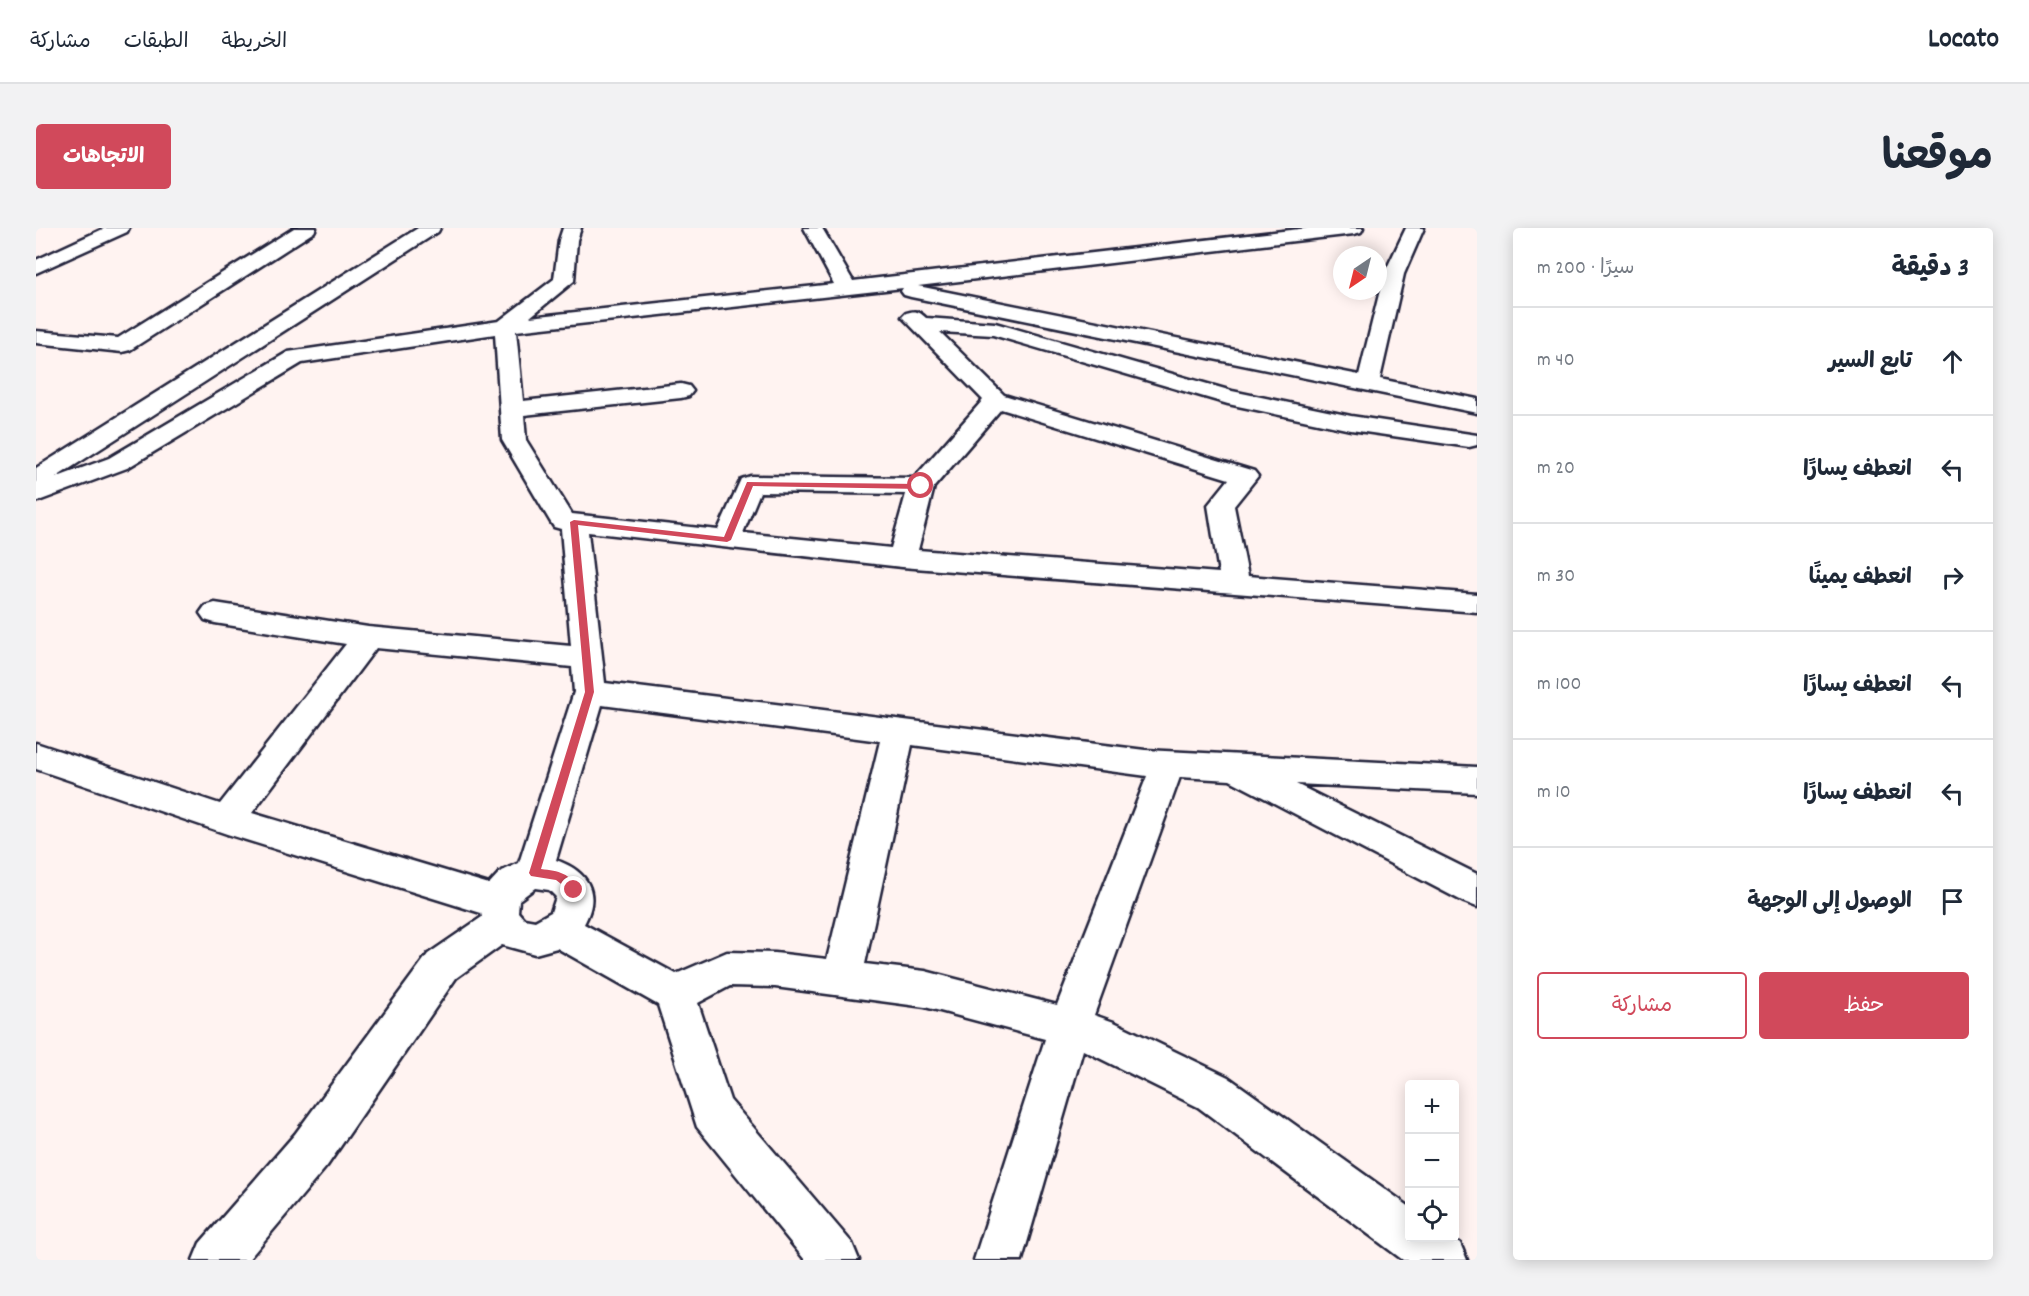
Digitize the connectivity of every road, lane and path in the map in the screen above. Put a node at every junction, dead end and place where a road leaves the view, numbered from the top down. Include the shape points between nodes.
1 (120, 228) edge
2 (307, 228) edge
3 (399, 228) edge
4 (431, 228) edge
5 (572, 228) edge
6 (813, 228) edge
7 (1354, 228) edge
8 (1415, 228) edge
9 (36, 267) edge
10 (879, 284) junction
11 (847, 288) junction
12 (919, 324) junction
13 (505, 326) junction
14 (36, 337) edge
15 (187, 358) dead end
16 (1368, 383) junction
17 (681, 391) dead end
18 (996, 400) junction
19 (1446, 400) junction
20 (1477, 406) edge
21 (512, 409) junction
22 (1473, 448) edge
23 (36, 479) edge
24 (921, 486) junction
25 (36, 494) edge
26 (574, 522) junction
27 (727, 540) junction
28 (902, 558) junction
29 (1235, 584) junction
30 (1477, 603) edge
31 (215, 613) dead end
32 (368, 637) junction
33 (587, 658) junction
34 (590, 692) junction
35 (899, 730) junction
36 (36, 756) edge
37 (1168, 764) junction
38 (1232, 767) junction
39 (1477, 780) edge
40 (227, 820) junction
41 (534, 873) junction
42 (1477, 891) edge
43 (501, 913) junction
44 (558, 929) junction
45 (842, 979) junction
46 (675, 994) junction
47 (1070, 1027) junction
48 (1405, 1233) edge
49 (1418, 1242) edge
50 (217, 1260) edge
51 (835, 1260) edge
52 (998, 1260) edge
53 (1443, 1260) edge

1 - 9 street
2 - 14 street via 122,345
3 - 15 street
4 - 23 street
5 - 13 street via 564,281
6 - 11 street
7 - 10 street
8 - 16 street via 1394,274
10 - 11 street
10 - 12 street
10 - 16 street
11 - 13 street
12 - 18 street
12 - 22 street via 995,329 1228,397
13 - 21 street
13 - 25 street via 296,357 117,463
16 - 19 street
17 - 21 street
18 - 24 street
18 - 29 street via 1245,476 1221,504
19 - 20 street
19 - 22 street
21 - 26 street via 514,440 564,521
24 - 27 street via 750,484
24 - 28 street
26 - 27 street
26 - 33 street
27 - 28 street
28 - 29 street
29 - 30 street
31 - 32 street
32 - 33 street
32 - 40 street
33 - 34 street
34 - 35 street
34 - 41 street
35 - 37 street
35 - 45 street
36 - 40 street
37 - 38 street
37 - 47 street
38 - 39 street
38 - 42 street
40 - 43 street
41 - 43 street via 511,884
41 - 44 street via 558,875 574,890 573,911
43 - 44 street via 509,929 527,937
43 - 50 street via 442,966 311,1150
44 - 46 street
45 - 46 street via 775,970 727,969
45 - 47 street via 925,989
46 - 51 street via 712,1112
47 - 48 street via 1099,1035 1213,1092
47 - 52 street
49 - 53 street

